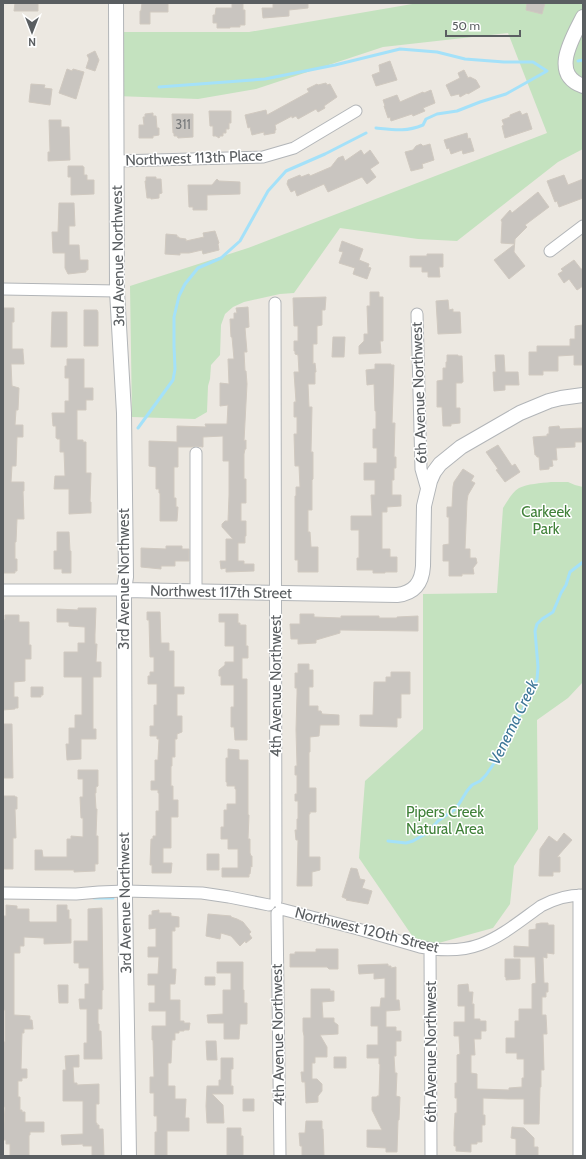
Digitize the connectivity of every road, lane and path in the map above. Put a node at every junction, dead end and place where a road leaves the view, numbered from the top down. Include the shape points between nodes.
1 (116, 3) edge
2 (583, 17) edge
3 (583, 86) edge
4 (356, 111) dead end
5 (117, 161) junction
6 (583, 226) edge
7 (550, 251) dead end
8 (3, 289) edge
9 (117, 291) junction
10 (275, 303) dead end
11 (417, 314) dead end
12 (583, 395) edge
13 (196, 453) dead end
14 (427, 490) junction
15 (414, 588) joint
16 (3, 590) edge
17 (124, 590) junction
18 (196, 592) junction
19 (276, 593) junction
20 (125, 891) junction
21 (3, 894) edge
22 (581, 895) edge
23 (276, 907) junction
24 (430, 949) junction
25 (129, 1156) edge
26 (280, 1156) edge
27 (431, 1156) edge
28 (579, 1156) edge

1 - 5 street, 3rd Avenue Northwest
2 - 3 street via 569,47 565,64 569,77
4 - 5 street, Northwest 113th Place via 294,148 263,157
5 - 9 street, 3rd Avenue Northwest
6 - 7 street
8 - 9 street
9 - 17 street, 3rd Avenue Northwest via 124,413
10 - 19 street, 4th Avenue Northwest
11 - 14 street, 6th Avenue Northwest via 421,469
12 - 14 street via 543,403 487,431 444,461 434,472
13 - 18 street
14 - 15 street, 6th Avenue Northwest via 424,506 423,572
15 - 19 street, Northwest 117th Street via 409,592 397,594
16 - 17 street, Northwest 117th Street
17 - 18 street, Northwest 117th Street
17 - 20 street, 3rd Avenue Northwest
18 - 19 street, Northwest 117th Street
19 - 23 street, 4th Avenue Northwest
20 - 21 street, Northwest 120th Street
20 - 23 street, Northwest 120th Street via 202,893
20 - 25 street, 3rd Avenue Northwest
22 - 24 street, Northwest 120th Street via 549,902 495,938 477,946 451,950
22 - 28 street
23 - 24 street, Northwest 120th Street
23 - 26 street, 4th Avenue Northwest
24 - 27 street, 6th Avenue Northwest

